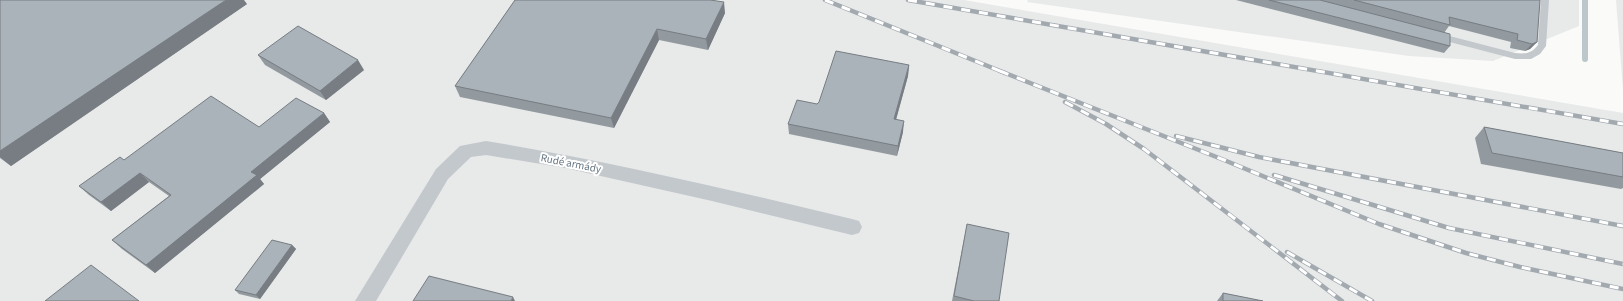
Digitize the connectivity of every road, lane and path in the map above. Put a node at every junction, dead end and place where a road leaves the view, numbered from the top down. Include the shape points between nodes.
1 (1545, 0) edge
2 (1427, 32) edge
3 (852, 227) dead end
4 (365, 301) edge

1 - 2 lane via 1542,46 1528,57
3 - 4 street, Rudé armády via 565,161 486,148 466,151 442,174

